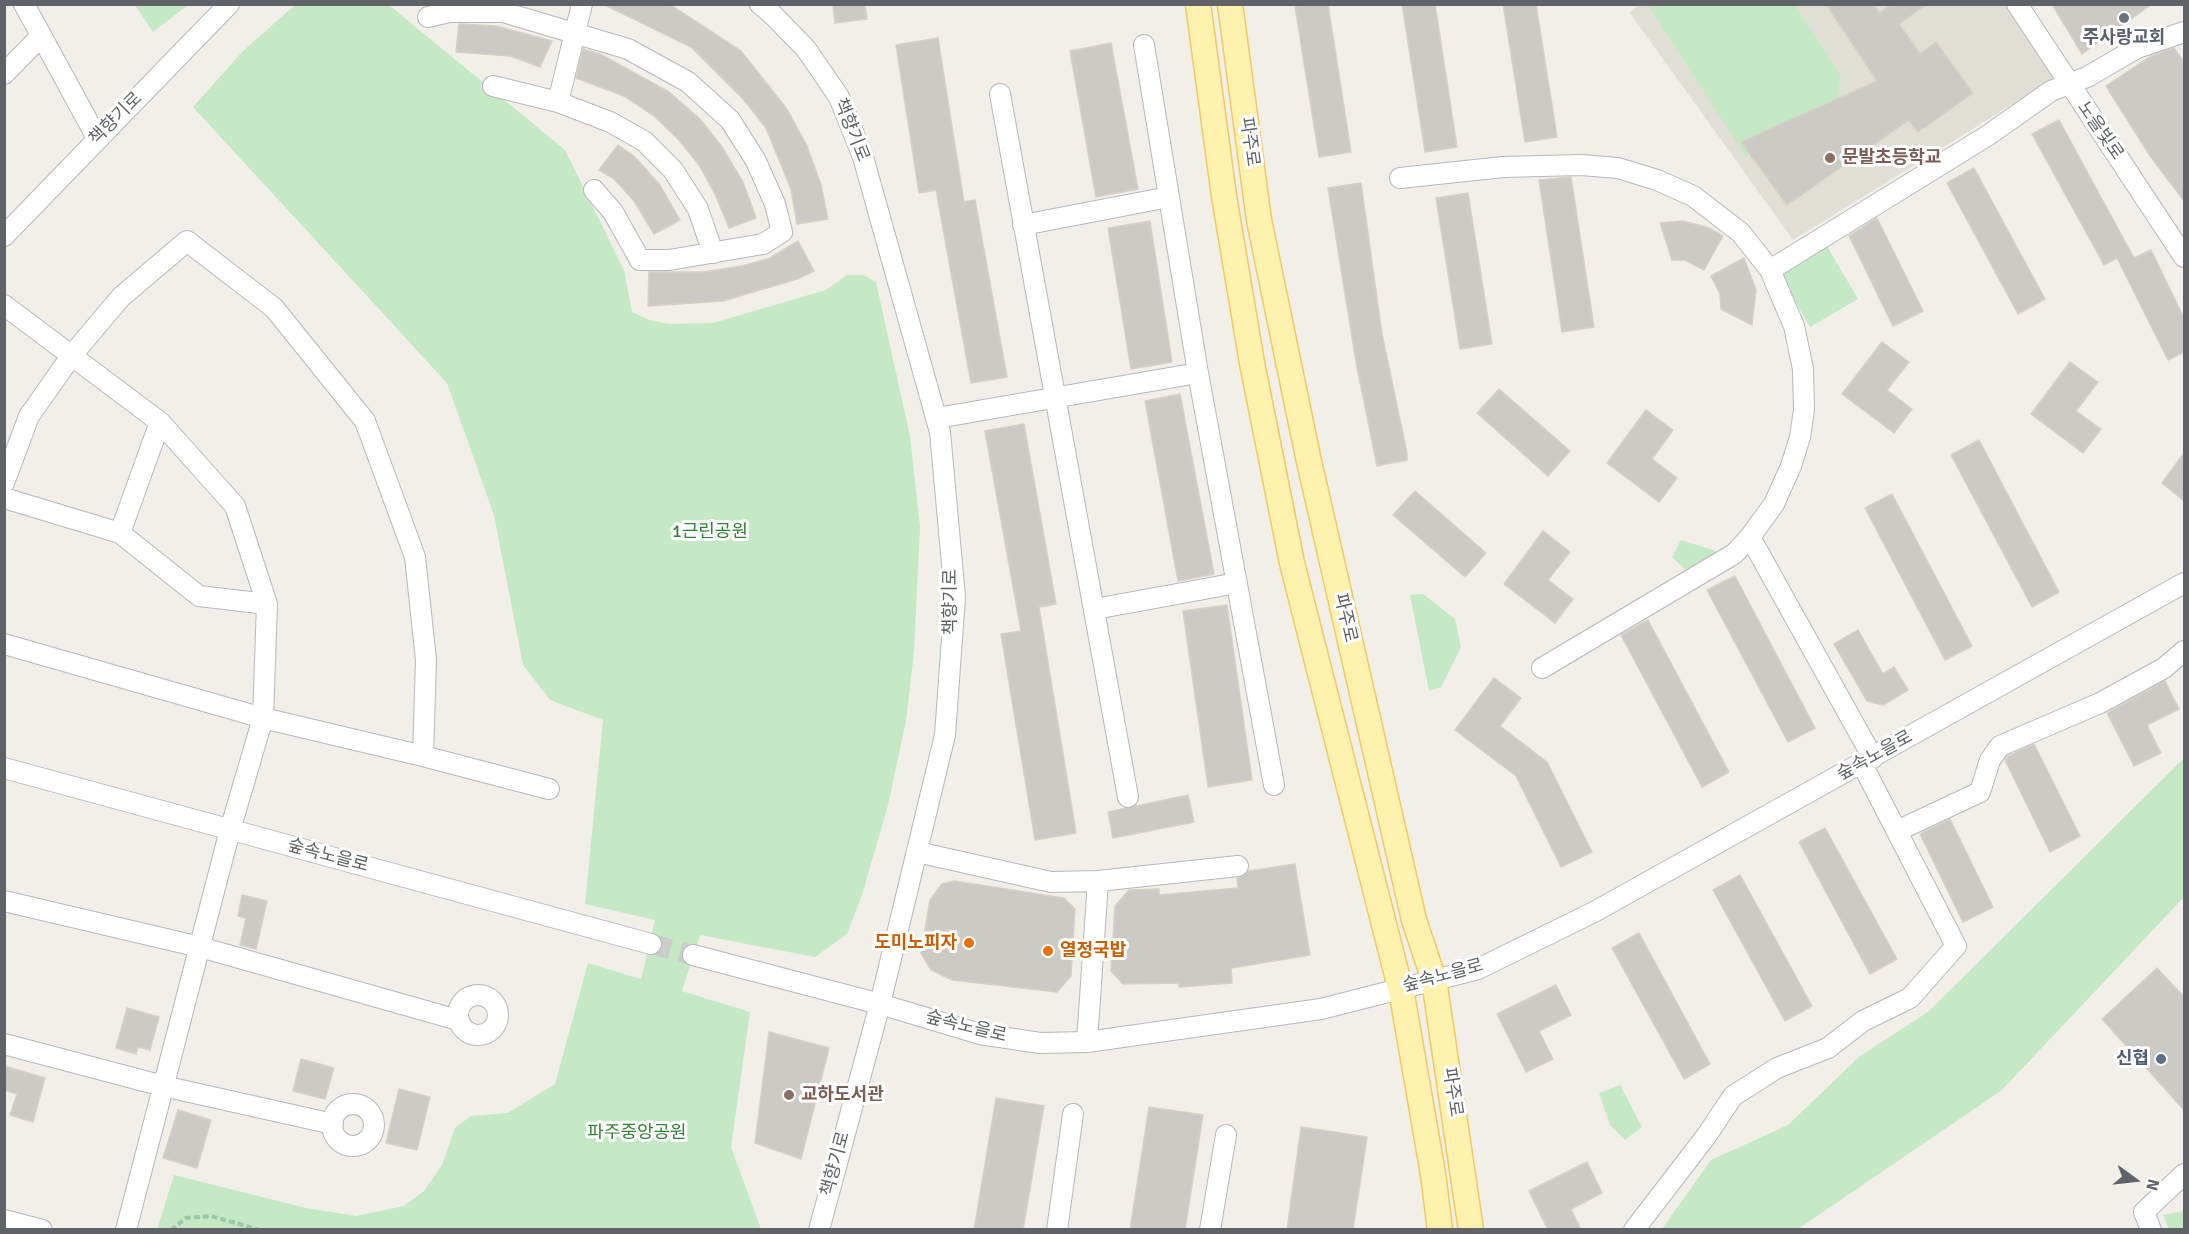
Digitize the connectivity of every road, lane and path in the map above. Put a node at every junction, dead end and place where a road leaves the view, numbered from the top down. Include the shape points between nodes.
1 (24, 4) edge
2 (229, 4) edge
3 (582, 4) edge
4 (759, 4) edge
5 (1198, 4) edge
6 (1230, 4) edge
7 (2016, 4) edge
8 (428, 18) dead end
9 (575, 32) junction
10 (2184, 34) edge
11 (40, 37) junction
12 (1144, 45) dead end
13 (4, 74) edge
14 (2066, 83) junction
15 (493, 86) dead end
16 (1000, 94) dead end
17 (558, 102) junction
18 (97, 138) junction
19 (1400, 178) dead end
20 (594, 190) dead end
21 (1169, 197) junction
22 (1023, 225) junction
23 (4, 236) edge
24 (713, 253) junction
25 (2184, 257) edge
26 (1770, 270) junction
27 (4, 305) edge
28 (72, 355) junction
29 (1198, 373) junction
30 (1054, 398) junction
31 (937, 418) junction
32 (160, 422) junction
33 (4, 483) edge
34 (4, 498) edge
35 (120, 533) junction
36 (1750, 537) junction
37 (2184, 583) edge
38 (1237, 584) junction
39 (267, 604) junction
40 (1095, 609) junction
41 (4, 644) edge
42 (2184, 651) edge
43 (1542, 668) dead end
44 (263, 718) junction
45 (423, 756) junction
46 (1867, 761) junction
47 (4, 768) edge
48 (1274, 785) dead end
49 (549, 789) dead end
50 (1128, 797) dead end
51 (230, 830) junction
52 (1897, 831) junction
53 (917, 852) junction
54 (1238, 866) dead end
55 (1098, 881) junction
56 (4, 901) edge
57 (651, 944) tunnel mouth
58 (200, 946) junction
59 (693, 955) tunnel mouth
60 (1434, 980) junction
61 (1400, 988) junction
62 (880, 1004) junction
63 (458, 1020) dead end
64 (1088, 1042) junction
65 (4, 1044) edge
66 (163, 1086) junction
67 (1073, 1113) dead end
68 (333, 1124) dead end
69 (1226, 1134) dead end
70 (2184, 1174) edge
71 (4, 1220) edge
72 (42, 1230) edge
73 (126, 1230) edge
74 (171, 1230) edge
75 (260, 1230) edge
76 (819, 1230) edge
77 (1057, 1230) edge
78 (1210, 1230) edge
79 (1440, 1230) edge
80 (1471, 1230) edge
81 (1634, 1230) edge
82 (2151, 1230) edge

1 - 11 street
2 - 18 street, 책향기로
3 - 9 street
4 - 31 street, 책향기로 via 806,49 839,97 863,157
5 - 61 main road, 파주로 via 1252,363 1292,563
6 - 60 main road, 파주로 via 1259,220 1308,457 1414,920
7 - 14 street, 노을빛로
8 - 9 street via 449,12 503,12
9 - 17 street
9 - 24 street via 628,49 688,82 730,120 756,161 775,204 782,232 763,244
10 - 14 street via 2137,48 2087,77
11 - 13 street
11 - 18 street
12 - 21 street
14 - 25 street, 노을빛로
14 - 26 street
15 - 17 street
16 - 22 street
17 - 24 street via 610,122 644,141 686,189 698,209
18 - 23 street, 책향기로
19 - 26 street via 1503,167 1618,168 1657,180 1701,202 1741,233
20 - 24 street via 613,212 640,260
21 - 22 street
21 - 29 street
22 - 30 street
26 - 36 street via 1794,326 1803,369 1804,410 1791,466 1774,504
27 - 28 street
28 - 32 street
28 - 33 street via 29,416
28 - 45 street via 121,297 187,241 274,308 365,421 415,557 426,660
29 - 30 street
29 - 38 street
30 - 31 street
30 - 40 street
31 - 53 street, 책향기로 via 955,597 945,735
32 - 35 street
32 - 39 street via 235,506
34 - 35 street
35 - 39 street via 199,596
36 - 43 street via 1734,554
36 - 46 street
37 - 46 street, 숲속노을로
38 - 40 street
38 - 48 street
39 - 44 street
40 - 50 street
41 - 44 street
42 - 52 street via 2164,668 2100,703 2000,746 1990,760 1980,792
44 - 45 street
44 - 51 street
45 - 49 street
46 - 52 street
46 - 60 street, 숲속노을로 via 1594,912 1478,969
47 - 51 street, 숲속노을로
51 - 57 street, 숲속노을로
51 - 58 street
52 - 81 street via 1956,946 1910,998 1863,1021 1828,1048 1777,1068 1733,1096
53 - 55 street via 1051,882
53 - 62 street, 책향기로
54 - 55 street
55 - 64 street
56 - 58 street
58 - 63 street
58 - 66 street
59 - 62 street, 숲속노을로
60 - 61 street, 숲속노을로
60 - 80 main road, 파주로
61 - 64 street, 숲속노을로 via 1321,1009
61 - 79 main road, 파주로
62 - 64 street, 숲속노을로 via 980,1034 1040,1043
62 - 76 street, 책향기로
65 - 66 street
66 - 68 street
66 - 73 street
67 - 77 street
69 - 78 street
70 - 82 street via 2144,1212
71 - 72 street
74 - 75 path via 186,1218 211,1216

